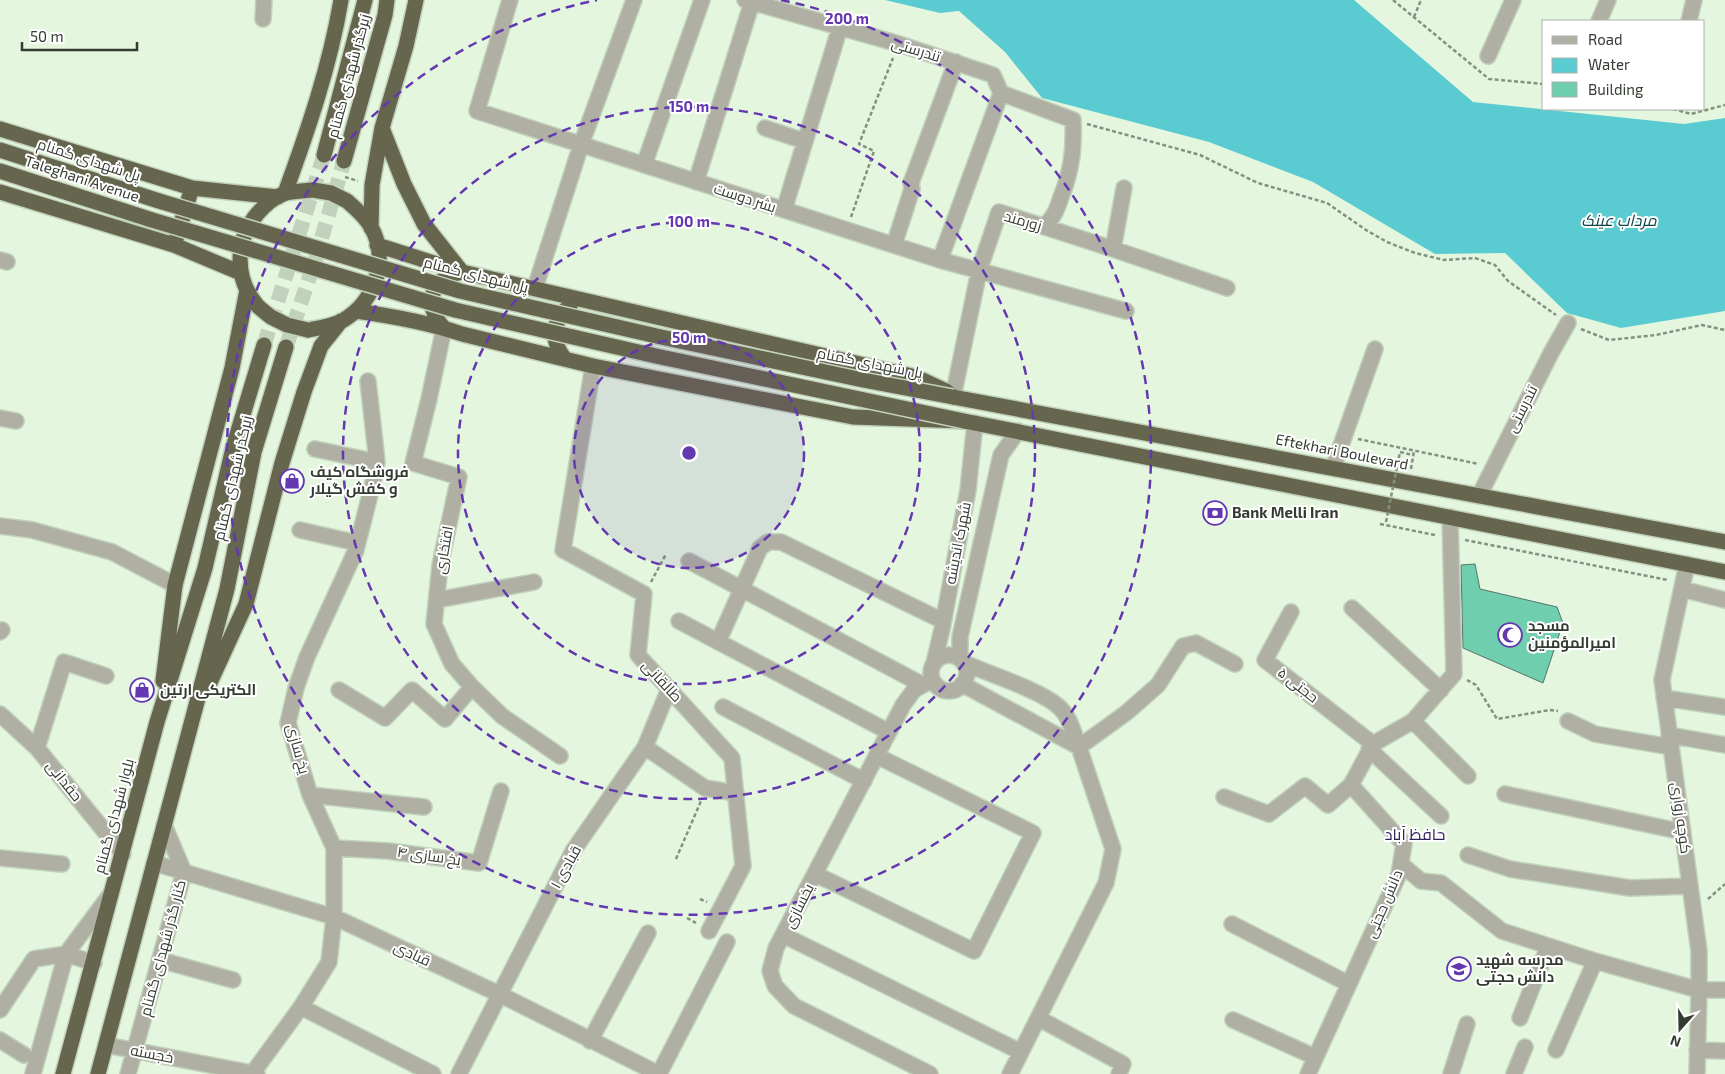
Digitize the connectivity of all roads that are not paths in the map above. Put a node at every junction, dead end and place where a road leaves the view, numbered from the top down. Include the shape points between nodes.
1 (264, 0) edge
2 (341, 0) edge
3 (365, 0) edge
4 (387, 0) edge
5 (416, 0) edge
6 (510, 0) edge
7 (634, 0) edge
8 (702, 0) edge
9 (1513, 0) edge
10 (1608, 0) edge
11 (1694, 0) edge
12 (748, 1) edge
13 (263, 19) dead end
14 (1599, 20) edge
15 (1689, 20) edge
16 (840, 27) junction
17 (1488, 56) dead end
18 (956, 62) junction
19 (1001, 93) junction
20 (382, 128) junction
21 (765, 128) dead end
22 (0, 129) edge
23 (804, 141) junction
24 (581, 145) junction
25 (0, 150) edge
26 (324, 155) tunnel mouth
27 (344, 161) tunnel mouth
28 (644, 165) junction
29 (0, 171) edge
30 (696, 182) junction
31 (192, 188) junction
32 (1124, 188) dead end
33 (0, 192) edge
34 (281, 195) junction
35 (784, 210) junction
36 (1043, 226) junction
37 (372, 228) junction
38 (174, 245) junction
39 (377, 245) junction
40 (894, 245) junction
41 (1113, 248) junction
42 (940, 260) junction
43 (979, 271) junction
44 (462, 272) junction
45 (241, 273) junction
46 (534, 288) junction
47 (1227, 288) dead end
48 (247, 290) junction
49 (588, 300) junction
50 (356, 311) junction
51 (1126, 311) dead end
52 (340, 321) junction
53 (1568, 324) road end
54 (444, 328) junction
55 (264, 345) tunnel mouth
56 (286, 348) tunnel mouth
57 (1375, 349) dead end
58 (564, 359) junction
59 (593, 366) junction
60 (368, 381) dead end
61 (953, 397) junction
62 (0, 418) edge
63 (16, 422) dead end
64 (969, 422) junction
65 (1018, 432) junction
66 (315, 449) dead end
67 (377, 462) junction
68 (1333, 468) junction
69 (1479, 496) junction
70 (1450, 517) junction
71 (0, 526) edge
72 (300, 530) dead end
73 (1725, 542) edge
74 (357, 543) junction
75 (689, 562) dead end
76 (955, 563) junction
77 (1687, 564) junction
78 (976, 567) junction
79 (205, 568) joint
80 (1725, 572) edge
81 (534, 582) dead end
82 (175, 585) junction
83 (1682, 586) junction
84 (742, 589) junction
85 (437, 600) junction
86 (1725, 600) edge
87 (1352, 608) dead end
88 (1291, 612) dead end
89 (679, 621) dead end
90 (943, 621) junction
91 (718, 642) junction
92 (962, 661) junction
93 (934, 663) junction
94 (1235, 664) dead end
95 (106, 676) dead end
96 (927, 683) junction
97 (962, 684) junction
98 (472, 687) junction
99 (669, 689) junction
100 (339, 690) dead end
101 (1441, 690) junction
102 (1664, 698) junction
103 (723, 707) dead end
104 (1725, 707) edge
105 (0, 714) edge
106 (1413, 721) junction
107 (1568, 721) road end
108 (157, 722) junction
109 (190, 730) junction
110 (889, 732) junction
111 (1670, 741) junction
112 (1725, 745) edge
113 (646, 747) junction
114 (1371, 747) junction
115 (37, 748) junction
116 (1079, 748) junction
117 (560, 756) dead end
118 (877, 756) junction
119 (1468, 776) dead end
120 (864, 781) junction
121 (1351, 785) junction
122 (501, 791) dead end
123 (736, 793) junction
124 (1505, 794) dead end
125 (310, 795) junction
126 (1224, 797) dead end
127 (424, 807) dead end
128 (1441, 816) dead end
129 (164, 825) junction
130 (1683, 832) junction
131 (334, 848) junction
132 (123, 854) junction
133 (1468, 854) dead end
134 (0, 858) edge
135 (154, 863) junction
136 (62, 864) dead end
137 (1401, 864) junction
138 (184, 872) junction
139 (816, 874) junction
140 (1690, 886) junction
141 (113, 892) junction
142 (334, 917) junction
143 (1232, 924) dead end
144 (709, 930) dead end
145 (648, 933) dead end
146 (784, 935) junction
147 (727, 942) dead end
148 (1548, 947) junction
149 (66, 954) junction
150 (160, 960) junction
151 (1595, 961) junction
152 (94, 963) junction
153 (233, 980) dead end
154 (1349, 984) junction
155 (1700, 990) junction
156 (1725, 990) edge
157 (499, 994) junction
158 (301, 1007) junction
159 (0, 1010) edge
160 (1038, 1018) junction
161 (1520, 1018) dead end
162 (1233, 1020) dead end
163 (1467, 1024) dead end
164 (0, 1040) edge
165 (590, 1041) junction
166 (106, 1045) junction
167 (1525, 1047) dead end
168 (135, 1050) junction
169 (1556, 1050) dead end
170 (1698, 1050) junction
171 (1725, 1050) edge
172 (1021, 1052) junction
173 (24, 1055) dead end
174 (1315, 1057) junction
175 (633, 1068) edge
176 (254, 1073) edge
177 (34, 1074) edge
178 (63, 1074) edge
179 (98, 1074) edge
180 (128, 1074) edge
181 (433, 1074) edge
182 (459, 1074) edge
183 (659, 1074) edge
184 (930, 1074) edge
185 (1010, 1074) edge
186 (1119, 1074) edge
187 (1308, 1074) edge
188 (1451, 1074) edge
189 (1514, 1074) edge
190 (1697, 1074) edge

1 - 13 street
2 - 34 highway via 312,118
3 - 26 highway, زیرگذر شهدای گمنام
4 - 27 highway, زیرگذر شهدای گمنام
5 - 20 highway
6 - 24 street, بشر دوست via 477,111
7 - 24 street
8 - 28 street
9 - 17 street
10 - 14 street
11 - 15 street
12 - 16 street, تندرستی
12 - 30 street
16 - 18 street, تندرستی
16 - 23 street
18 - 19 street, تندرستی via 992,74
18 - 40 street via 911,183 912,189
19 - 36 street via 1074,120 1070,173 1055,214
19 - 42 street
20 - 37 highway via 372,185
20 - 44 highway via 424,224
21 - 23 street
22 - 31 highway
23 - 35 street
24 - 28 street, بشر دوست
24 - 46 street
25 - 61 highway, پل شهدای گمنام, bridge via 460,291 680,341
28 - 30 street, بشر دوست
29 - 64 highway, bridge via 455,310
30 - 35 street, بشر دوست
31 - 34 highway
31 - 38 highway
32 - 41 street
33 - 38 highway
34 - 37 highway, bridge via 313,190 331,193 347,201
34 - 45 highway via 263,207 251,221 239,255
35 - 40 street, بشر دوست
36 - 41 street, زورمند
36 - 43 street, زورمند via 999,212
37 - 39 highway
38 - 45 highway
39 - 44 highway
39 - 50 highway via 379,263 375,281 368,297
40 - 42 street, بشر دوست
41 - 47 street, زورمند
42 - 43 street, بشر دوست
43 - 51 street, بشر دوست
43 - 61 street, زورمند
44 - 46 highway
44 - 54 highway via 442,279 433,293 432,309
45 - 48 highway
46 - 49 highway
48 - 52 highway, bridge via 257,305 287,325 308,330
48 - 82 highway via 232,368
49 - 58 highway via 572,305 559,317 554,332
49 - 61 highway via 916,377
50 - 52 highway
50 - 54 highway
52 - 109 highway via 321,346 304,392 246,604
53 - 69 street, تندرستی
54 - 58 highway
54 - 85 street, افتخاری via 413,463 459,477 440,565
55 - 79 highway, زیرگذر شهدای گمنام via 234,448
56 - 109 highway, زیرگذر شهدای گمنام via 254,452 227,589
57 - 68 street
58 - 59 highway
59 - 64 highway via 853,417
59 - 99 street, طالقانی via 563,550 644,594 638,655
60 - 67 street, یخ سازی
61 - 68 highway, Eftekhari Boulevard
62 - 63 street
64 - 65 highway
64 - 76 street, شهرک اندیشه via 968,490
65 - 70 highway
65 - 78 street, شهرک اندیشه via 1001,455
66 - 67 street
67 - 74 street, یخ سازی
68 - 69 highway, Eftekhari Boulevard
69 - 73 highway, Eftekhari Boulevard
70 - 77 highway
70 - 101 street via 1454,674
71 - 82 street via 32,530 112,552
72 - 74 street
74 - 125 street, یخ سازی via 307,657 288,723
75 - 84 street
76 - 78 street
76 - 90 street, شهرک اندیشه
77 - 80 highway
77 - 83 street, کوچه زواری
78 - 92 street, شهرک اندیشه via 960,637
79 - 108 highway, بلوار شهدای گمنام
81 - 85 street
82 - 108 highway
83 - 86 street
83 - 102 street, کوچه زواری via 1662,680
84 - 90 street via 760,548 768,542 781,542
84 - 91 street
84 - 96 street
85 - 98 street, افتخاری via 434,624 452,664
87 - 101 street
88 - 114 street, حجتی ۵ via 1266,660
89 - 91 street
90 - 93 street, شهرک اندیشه
91 - 110 street
92 - 93 street via 949,655
92 - 97 street via 966,674
92 - 116 street via 1041,695 1061,709 1072,726
93 - 96 street
94 - 116 street via 1196,643 1183,646 1158,685
95 - 115 street via 64,662
96 - 97 street via 947,690
96 - 110 street, یخسازی via 914,690
97 - 116 street
98 - 100 street via 445,718 412,690 385,718
98 - 117 street, افتخاری via 502,716
99 - 113 street, قبادی ۱
99 - 123 street, طالقانی via 732,758
101 - 106 street
102 - 104 street
102 - 111 street, کوچه زواری
103 - 120 street
105 - 115 street, حقدانی
106 - 114 street
106 - 119 street
107 - 111 street via 1595,734
108 - 132 highway, بلوار شهدای گمنام
109 - 129 highway
110 - 118 street, یخسازی
111 - 112 street
111 - 130 street, کوچه زواری
113 - 123 street via 706,788
113 - 157 street, قبادی ۱ via 573,851
114 - 121 street
114 - 128 street
115 - 132 street, حقدانی
116 - 160 street via 1112,849 1106,883
118 - 120 street, یخسازی
118 - 139 street via 1033,833 974,951
120 - 139 street, یخسازی
121 - 126 street via 1328,805 1305,786 1269,814
121 - 137 street, دانش حجتی via 1404,844
122 - 131 street, یخ سازی ۴ via 479,863 388,851
123 - 144 street, طالقانی via 743,866
124 - 130 street
125 - 127 street
125 - 131 street, یخ سازی
129 - 135 highway
129 - 138 street, کنار گذر شهدای گمنام
130 - 140 street, کوچه زواری
131 - 142 street, یخ سازی
132 - 141 highway, بلوار شهدای گمنام
133 - 140 street via 1510,869 1630,888
134 - 136 street
135 - 138 street, قبادی
135 - 166 highway
137 - 148 street via 1421,881 1441,883 1502,931
137 - 154 street, دانش حجتی
138 - 142 street, قبادی
138 - 150 street, کنار گذر شهدای گمنام
139 - 146 street, یخسازی
140 - 155 street, کوچه زواری via 1699,951
141 - 149 street
141 - 152 highway, بلوار شهدای گمنام
142 - 157 street, قبادی
142 - 158 street, یخ سازی via 329,962
143 - 154 street
145 - 165 street
146 - 172 street
146 - 184 street, یخسازی via 776,948 770,972 775,986 794,1006
147 - 183 street
148 - 151 street
148 - 161 street
149 - 152 street
149 - 159 street via 34,959
149 - 177 street
150 - 153 street
150 - 168 street, کنار گذر شهدای گمنام
151 - 155 street
151 - 169 street
152 - 178 highway, بلوار شهدای گمنام
154 - 174 street, دانش حجتی
155 - 156 street
155 - 170 street, کوچه زواری
157 - 165 street, قبادی
157 - 182 street, قبادی ۱
158 - 176 street, یخ سازی
158 - 181 street
160 - 172 street
160 - 186 street via 1124,1064
162 - 174 street
163 - 188 street
164 - 173 street
165 - 175 street, قبادی
166 - 168 street, خجسته
166 - 179 highway
167 - 189 street
168 - 176 street, خجسته
168 - 180 street, کنار گذر شهدای گمنام
170 - 171 street
170 - 190 street, کوچه زواری
172 - 185 street
174 - 187 street, دانش حجتی
175 - 183 street, قبادی

